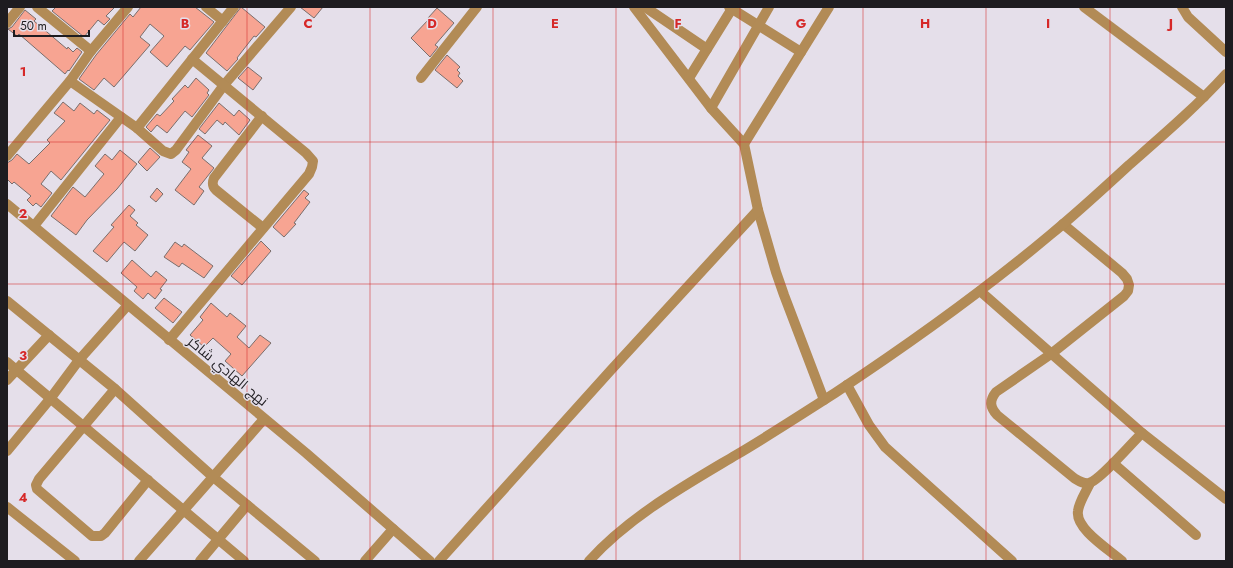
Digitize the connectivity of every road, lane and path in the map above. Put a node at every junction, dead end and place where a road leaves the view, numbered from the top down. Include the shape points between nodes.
1 (20, 7) edge
2 (37, 7) edge
3 (128, 7) edge
4 (206, 7) edge
5 (234, 7) edge
6 (291, 7) edge
7 (477, 7) edge
8 (634, 7) edge
9 (645, 7) edge
10 (768, 7) edge
11 (829, 7) edge
12 (1084, 7) edge
13 (1182, 7) edge
14 (731, 8) edge
15 (223, 21) junction
16 (7, 23) edge
17 (758, 25) junction
18 (707, 49) junction
19 (91, 51) junction
20 (800, 52) junction
21 (1226, 52) edge
22 (192, 59) junction
23 (1226, 74) edge
24 (420, 78) dead end
25 (689, 78) junction
26 (70, 81) junction
27 (224, 85) junction
28 (1204, 97) junction
29 (711, 108) junction
30 (262, 116) junction
31 (121, 117) junction
32 (137, 128) junction
33 (744, 144) junction
34 (7, 156) edge
35 (7, 204) edge
36 (758, 210) junction
37 (1063, 224) junction
38 (34, 226) junction
39 (263, 228) junction
40 (980, 291) junction
41 (7, 301) edge
42 (128, 306) junction
43 (49, 335) junction
44 (170, 340) junction
45 (1051, 354) junction
46 (79, 360) junction
47 (7, 362) edge
48 (16, 370) junction
49 (7, 380) edge
50 (846, 385) junction
51 (115, 389) junction
52 (50, 399) junction
53 (824, 400) junction
54 (264, 419) junction
55 (84, 426) junction
56 (1142, 433) junction
57 (7, 451) edge
58 (1113, 463) junction
59 (212, 476) junction
60 (148, 480) junction
61 (1090, 483) junction
62 (1226, 499) edge
63 (247, 505) junction
64 (7, 507) edge
65 (185, 510) junction
66 (393, 529) junction
67 (1196, 535) dead end
68 (219, 539) junction
69 (75, 561) edge
70 (139, 561) edge
71 (200, 561) edge
72 (244, 561) edge
73 (314, 561) edge
74 (365, 561) edge
75 (430, 561) edge
76 (439, 561) edge
77 (589, 561) edge
78 (1012, 561) edge
79 (1122, 561) edge

1 - 16 street
2 - 19 street
3 - 19 street
4 - 15 street
5 - 15 street
6 - 27 street
7 - 24 street
8 - 25 street
9 - 18 street
10 - 17 street
11 - 20 street
12 - 28 street
13 - 21 street via 1188,17
14 - 17 street
14 - 18 street
15 - 22 street
17 - 20 street
17 - 29 street
18 - 25 street
19 - 26 street
20 - 33 street
22 - 27 street
22 - 32 street
23 - 28 street
25 - 29 street
26 - 31 street
26 - 34 street
27 - 30 street
27 - 32 street via 173,153 163,151
28 - 37 street
29 - 33 street
30 - 39 street via 212,182 216,190
30 - 39 street via 313,161 309,174
31 - 32 street
31 - 38 street
33 - 36 street
35 - 38 street, نهج الهادي شاكر
36 - 53 street via 784,295
36 - 76 street
37 - 40 street
37 - 45 street via 1122,273 1129,288 1124,296
38 - 42 street, نهج الهادي شاكر
39 - 44 street
40 - 45 street
40 - 50 street
41 - 43 street
42 - 44 street, نهج الهادي شاكر
42 - 46 street
43 - 46 street
43 - 48 street
44 - 54 street, نهج الهادي شاكر
45 - 56 street
45 - 61 street via 996,392 992,397 992,408 997,415 1074,478
46 - 51 street
46 - 52 street
47 - 48 street
48 - 49 street
48 - 52 street
50 - 53 street
50 - 78 street via 885,447
51 - 55 street
51 - 59 street
52 - 55 street
52 - 57 street
53 - 77 street via 636,518
54 - 59 street
54 - 66 street, نهج الهادي شاكر
55 - 60 street
55 - 60 street via 36,485 40,492 92,536 105,533
56 - 58 street
56 - 62 street
58 - 61 street
58 - 67 street
59 - 63 street
59 - 65 street
60 - 65 street
61 - 79 street via 1079,506 1078,518 1086,530
63 - 68 street
63 - 73 street
64 - 69 street
65 - 68 street
65 - 70 street
66 - 74 street
66 - 75 street, نهج الهادي شاكر
68 - 71 street
68 - 72 street

